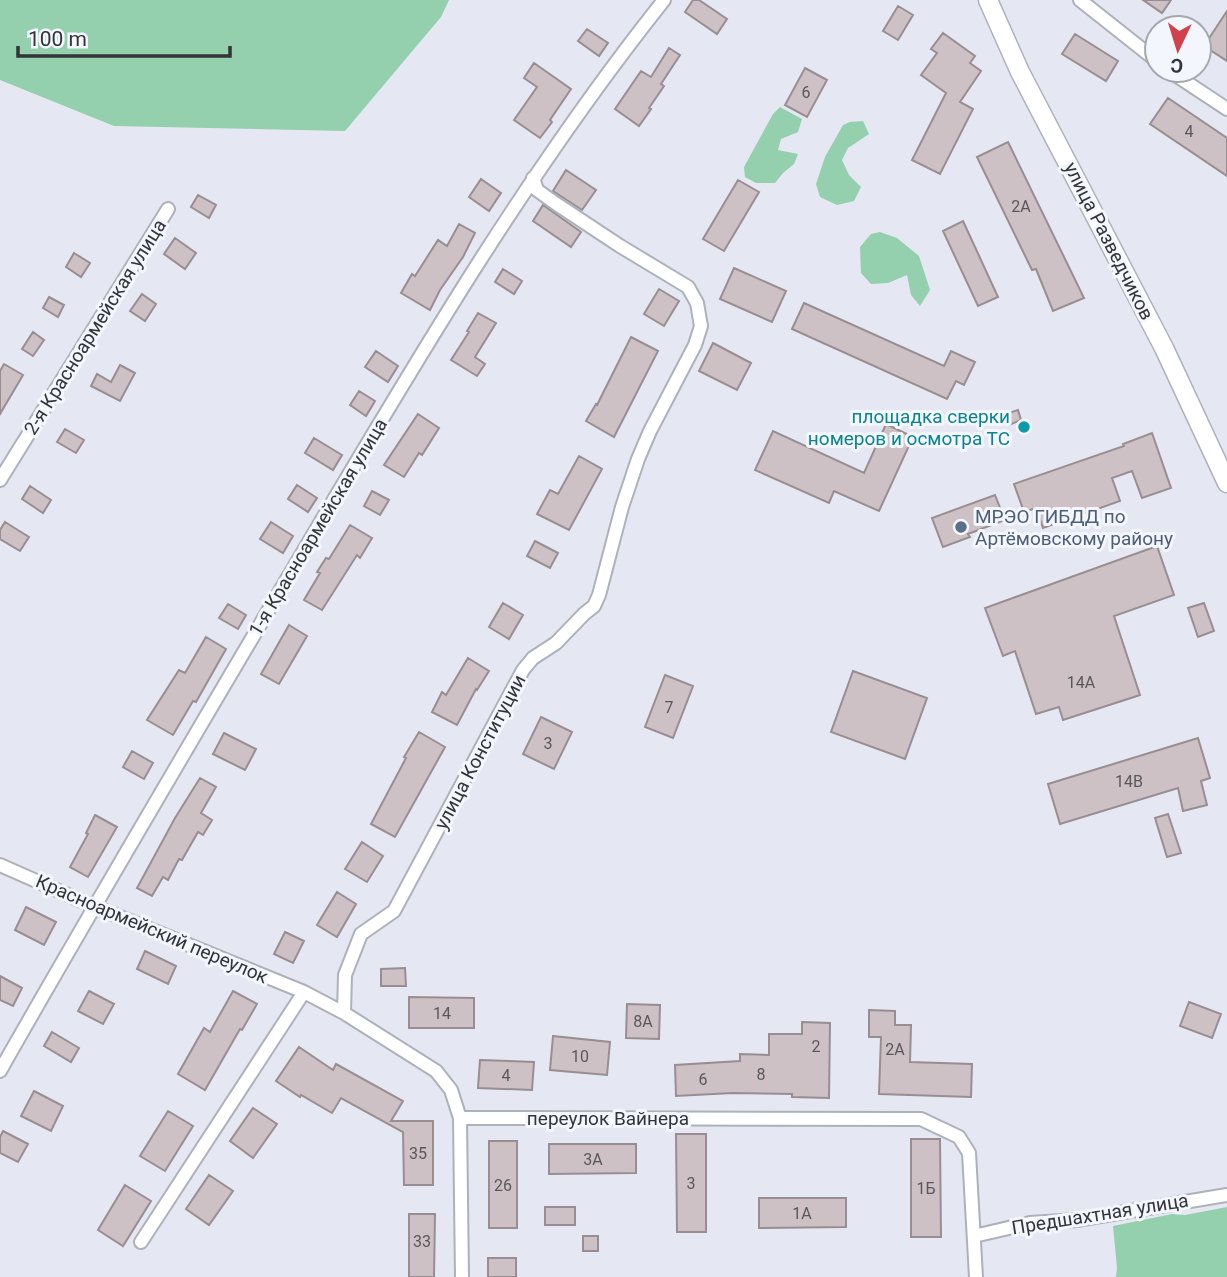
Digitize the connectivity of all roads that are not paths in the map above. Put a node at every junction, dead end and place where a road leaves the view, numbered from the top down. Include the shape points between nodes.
1 (664, 0) edge
2 (988, 0) edge
3 (1080, 0) edge
4 (1143, 50) edge
5 (1189, 84) edge
6 (1227, 109) edge
7 (533, 178) junction
8 (168, 209) dead end
9 (0, 480) edge
10 (1227, 483) edge
11 (0, 865) edge
12 (93, 906) junction
13 (304, 992) junction
14 (344, 1013) junction
15 (0, 1071) edge
16 (460, 1118) junction
17 (1227, 1195) edge
18 (974, 1236) junction
19 (141, 1242) dead end
20 (462, 1277) edge
21 (976, 1277) edge

1 - 7 street, 1-я Красноармейская улица
2 - 10 main road, улица Разведчиков
3 - 4 street
5 - 6 street
7 - 12 street, 1-я Красноармейская улица via 438,326
7 - 14 street, улица Конституции via 537,190 555,203 688,287 701,326 638,459 594,606 523,670 394,911 361,934 345,975
8 - 9 street, 2-я Красноармейская улица
11 - 12 street, Красноармейский переулок
12 - 13 street, Красноармейский переулок
12 - 15 street, 1-я Красноармейская улица
13 - 14 street
13 - 19 street
14 - 16 street via 436,1071 451,1090
16 - 18 street, переулок Вайнера via 921,1119 959,1137 969,1153
16 - 20 street
17 - 18 street, Предшахтная улица via 1077,1220 1030,1223
18 - 21 street

